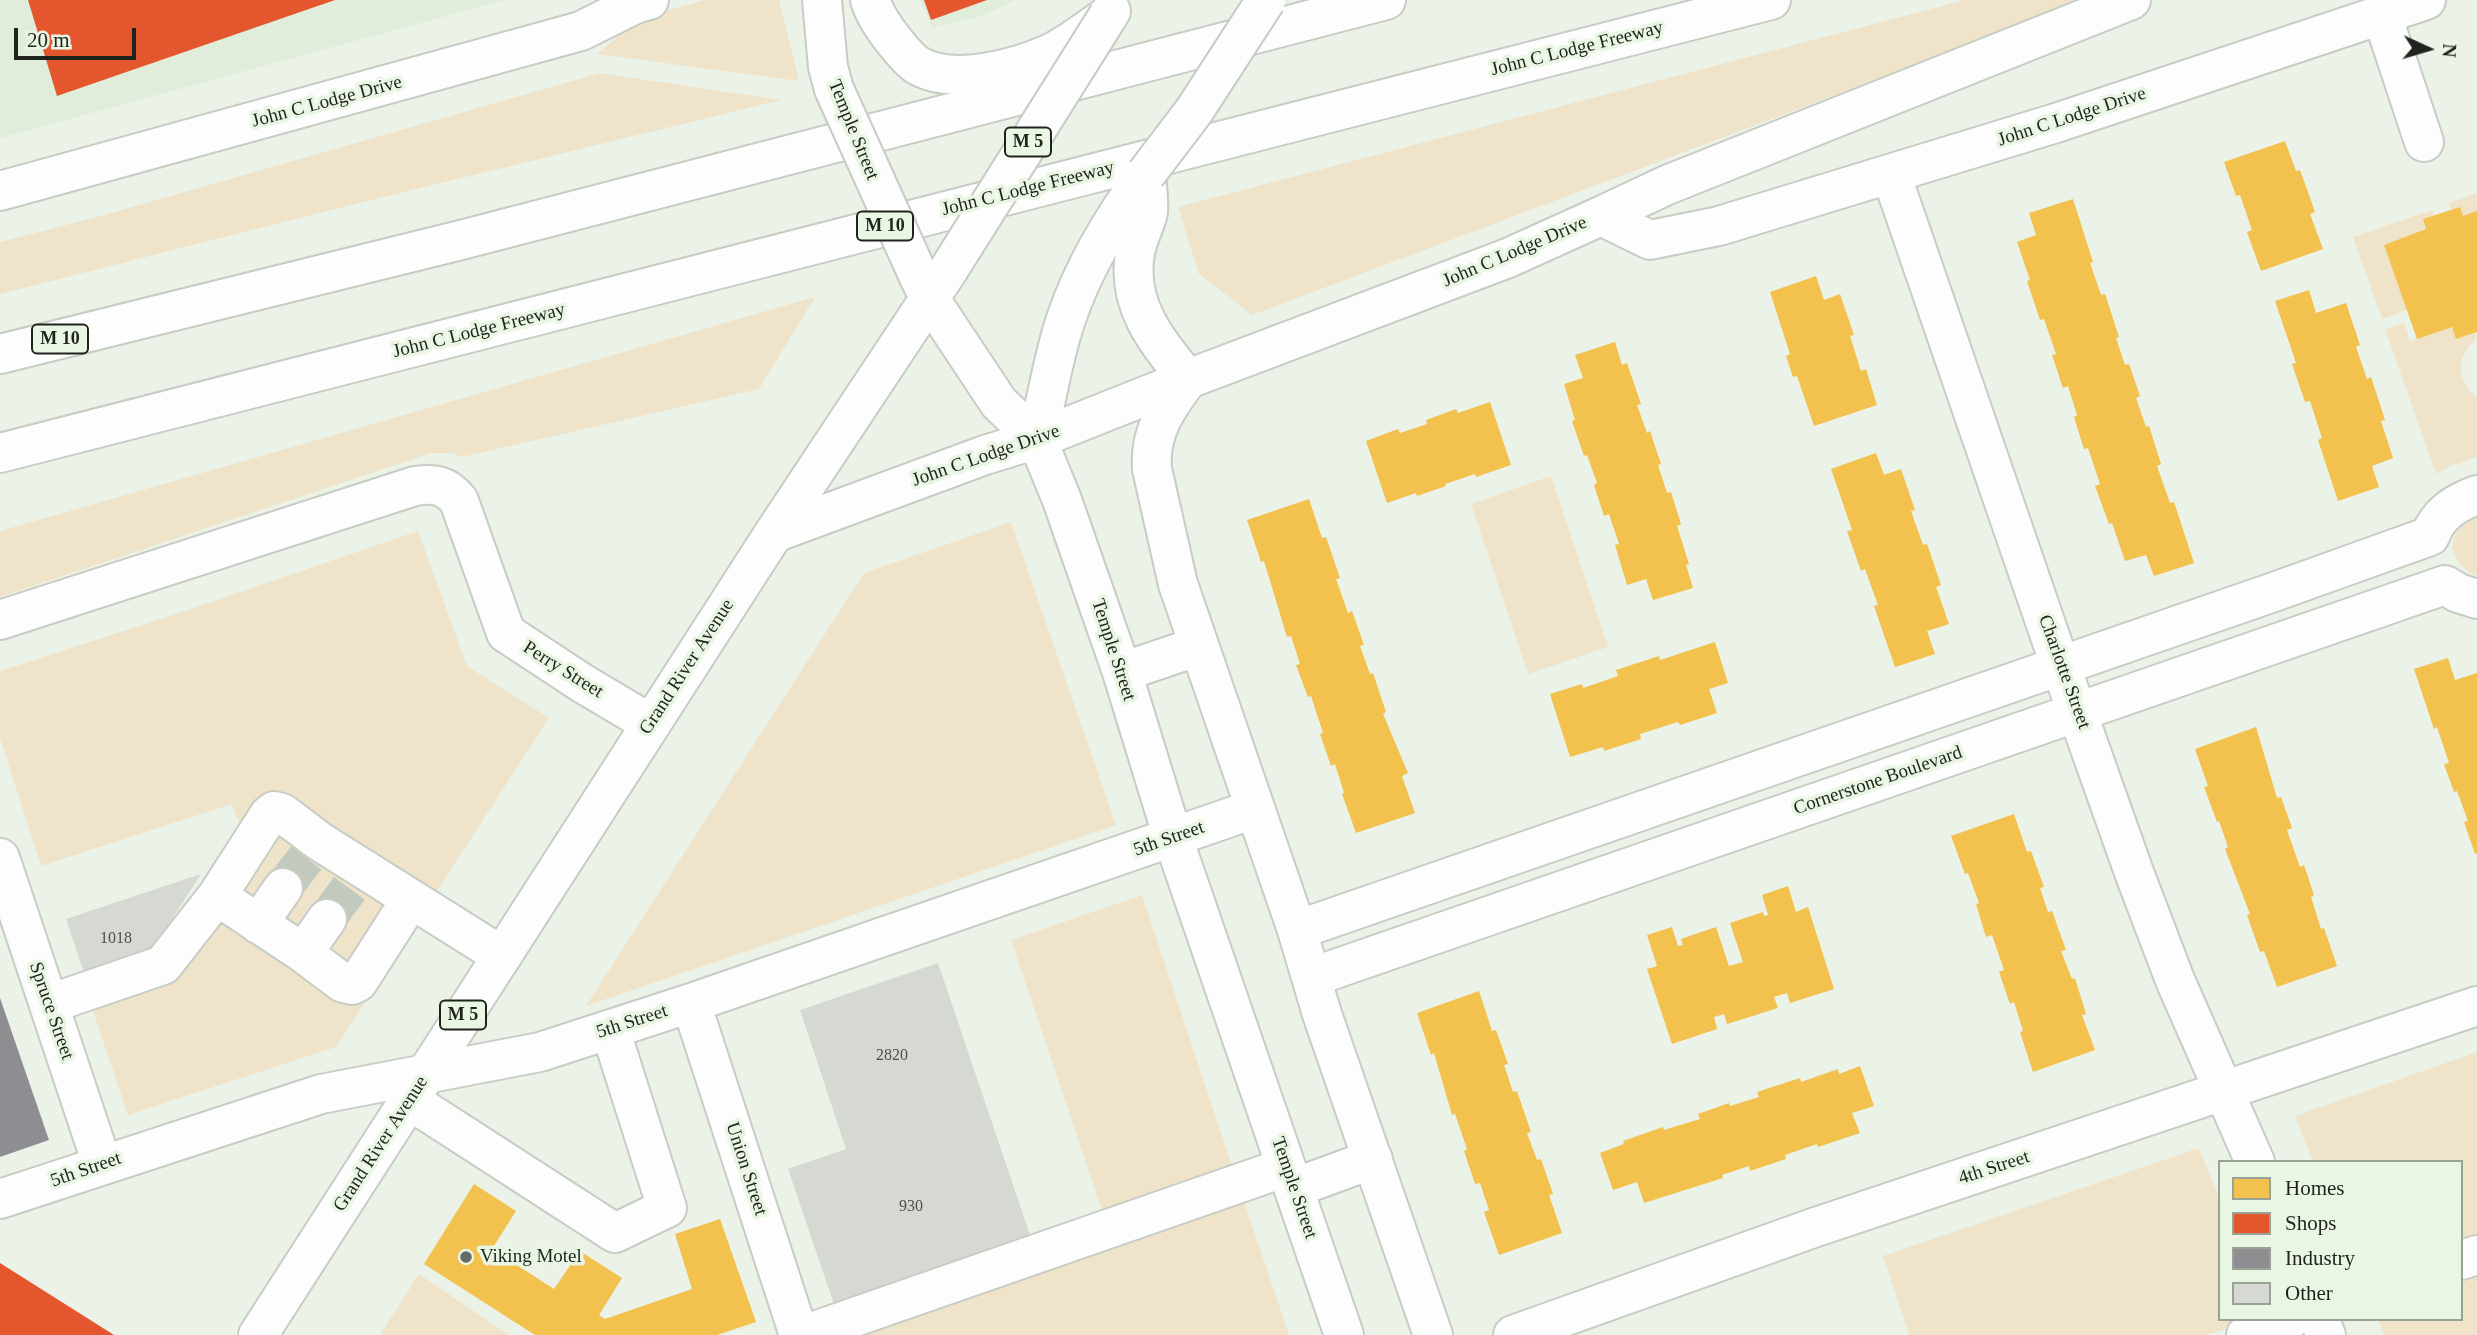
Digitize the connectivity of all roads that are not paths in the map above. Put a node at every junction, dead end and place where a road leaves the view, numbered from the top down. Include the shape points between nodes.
1 (649, 0) edge
2 (822, 0) edge
3 (870, 0) edge
4 (1266, 0) edge
5 (1386, 0) edge
6 (1771, 0) edge
7 (2131, 0) edge
8 (2426, 0) edge
9 (1113, 8) edge
10 (2382, 15) junction
11 (2424, 142) dead end
12 (1891, 174) junction
13 (0, 191) edge
14 (1147, 192) junction
15 (1601, 216) junction
16 (933, 282) junction
17 (0, 354) edge
18 (1188, 379) junction
19 (55, 439) junction
20 (1037, 439) junction
21 (0, 453) edge
22 (0, 480) edge
23 (2477, 495) edge
24 (774, 533) junction
25 (2430, 536) junction
26 (2290, 586) junction
27 (2461, 592) edge
28 (0, 620) edge
29 (2307, 633) junction
30 (1199, 646) junction
31 (2061, 666) junction
32 (1122, 672) junction
33 (2079, 711) junction
34 (651, 724) junction
35 (1254, 809) junction
36 (1173, 838) junction
37 (0, 858) edge
38 (283, 888) tunnel mouth
39 (217, 897) junction
40 (411, 900) junction
41 (327, 919) tunnel mouth
42 (258, 923) junction
43 (1297, 930) junction
44 (303, 953) junction
45 (502, 956) junction
46 (1312, 977) junction
47 (691, 1003) junction
48 (49, 1004) junction
49 (2477, 1006) edge
50 (610, 1029) junction
51 (417, 1087) junction
52 (2226, 1091) junction
53 (1373, 1159) junction
54 (2254, 1160) edge
55 (102, 1164) junction
56 (1290, 1177) junction
57 (0, 1199) edge
58 (2285, 1321) edge
59 (258, 1335) edge
60 (801, 1335) edge
61 (1344, 1335) edge
62 (1433, 1335) edge
63 (1513, 1335) edge
64 (2246, 1335) edge

1 - 13 main road, John C Lodge Drive via 581,31
2 - 16 main road, Temple Street, bridge via 834,89
3 - 9 main road via 875,16 917,65 956,75 1012,67 1051,53
4 - 14 main road, bridge
5 - 17 main road, M 10 via 461,240
6 - 19 main road, John C Lodge Freeway / M 10
7 - 15 main road via 1667,185
8 - 10 main road, John C Lodge Drive
9 - 16 main road, Grand River Avenue / M 5, bridge
10 - 11 main road
10 - 12 main road, John C Lodge Drive
12 - 15 main road, John C Lodge Drive via 1719,226 1650,240
12 - 31 main road, Charlotte Street
14 - 18 main road via 1135,254 1137,302 1159,345
14 - 20 main road via 1111,225 1082,278 1065,321
15 - 18 main road, John C Lodge Drive via 1508,258
16 - 20 main road, Temple Street via 999,403
16 - 24 main road, Grand River Avenue / M 5
18 - 20 main road, John C Lodge Drive
18 - 30 main road via 1166,408 1150,450 1178,584
19 - 21 main road, John C Lodge Freeway / M 10
19 - 22 main road
20 - 24 main road, John C Lodge Drive
20 - 32 main road, Temple Street
23 - 25 main road via 2448,510 2435,522
24 - 34 main road, Grand River Avenue / M 5
25 - 26 main road
25 - 27 main road, Cornerstone Boulevard via 2429,554
26 - 29 main road
26 - 31 main road
27 - 29 main road, Cornerstone Boulevard
28 - 34 main road, Perry Street via 429,484 452,492 464,512 506,633
29 - 33 main road, Cornerstone Boulevard
30 - 32 main road
30 - 35 main road
31 - 33 main road, Charlotte Street
31 - 43 main road
32 - 36 main road, Temple Street
33 - 46 main road, Cornerstone Boulevard
33 - 52 main road, Charlotte Street via 2175,980
34 - 45 main road, Grand River Avenue / M 5
35 - 36 main road, 5th Street
35 - 43 main road
36 - 47 main road, 5th Street
36 - 56 main road, Temple Street
37 - 48 main road, Spruce Street
38 - 42 main road
39 - 40 main road via 274,811 282,813 315,847
39 - 42 main road
39 - 48 main road via 163,965
40 - 44 main road via 352,985
40 - 45 main road
41 - 44 main road
42 - 44 main road
43 - 46 main road
45 - 51 main road, Grand River Avenue / M 5
46 - 53 main road
47 - 50 main road, 5th Street
47 - 60 main road, Union Street
48 - 55 main road, Spruce Street
49 - 52 main road, 4th Street
50 - 51 main road, 5th Street
50 - 51 main road via 667,1208 615,1233
51 - 55 main road, 5th Street via 321,1094
51 - 59 main road, Grand River Avenue / M 5
52 - 54 main road, Charlotte Street
52 - 63 main road, 4th Street via 1816,1227
53 - 56 main road
53 - 62 main road
55 - 57 main road, 5th Street
56 - 60 main road
56 - 61 main road, Temple Street
58 - 64 main road

